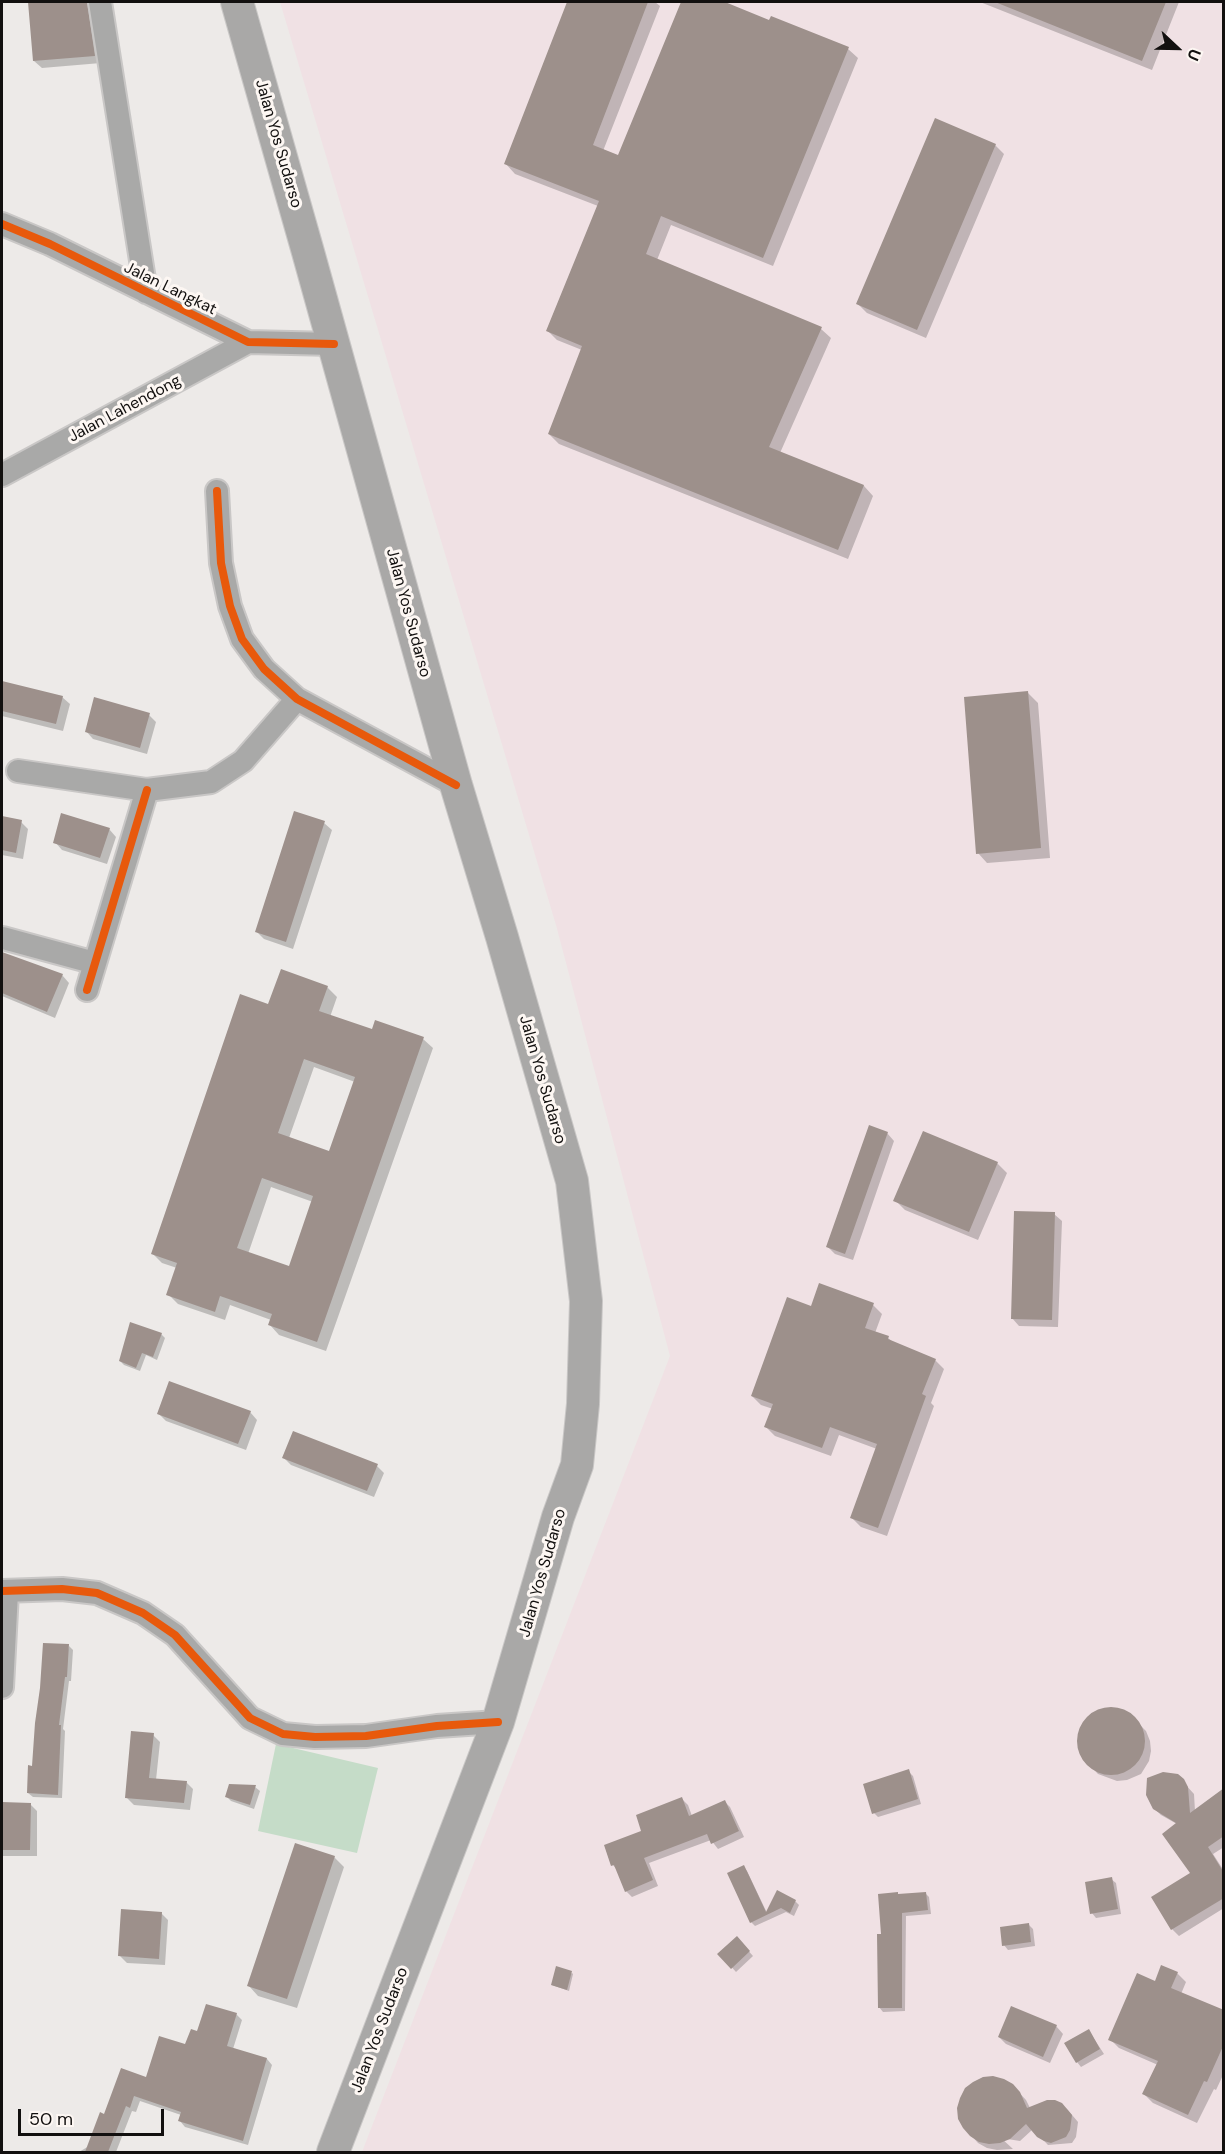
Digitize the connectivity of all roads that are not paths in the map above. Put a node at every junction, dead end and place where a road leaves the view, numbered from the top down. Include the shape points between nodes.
1 (100, 2) edge
2 (237, 2) edge
3 (2, 224) edge
4 (146, 292) junction
5 (248, 342) junction
6 (334, 344) junction
7 (2, 475) edge
8 (217, 491) dead end
9 (297, 699) junction
10 (18, 771) dead end
11 (456, 785) junction
12 (147, 790) junction
13 (3, 938) dead end
14 (95, 963) junction
15 (87, 990) dead end
16 (4, 1592) edge
17 (2, 1687) edge
18 (498, 1722) junction
19 (333, 2152) edge

1 - 4 street
2 - 6 main road, Jalan Yos Sudarso
3 - 4 street, Jalan Langkat
4 - 5 street, Jalan Langkat
5 - 6 street, Jalan Langkat
5 - 7 street, Jalan Lahendong
6 - 11 main road, Jalan Yos Sudarso
8 - 9 street via 221,563 242,639 264,669
9 - 11 street
9 - 12 street via 243,761 212,782
10 - 12 street
11 - 18 main road, Jalan Yos Sudarso via 572,1181 586,1300 583,1404 576,1465
12 - 14 street
13 - 14 street
14 - 15 street
16 - 17 street
16 - 18 street via 62,1589 97,1593 143,1612 175,1635 250,1718 283,1734 366,1736
18 - 19 main road, Jalan Yos Sudarso

